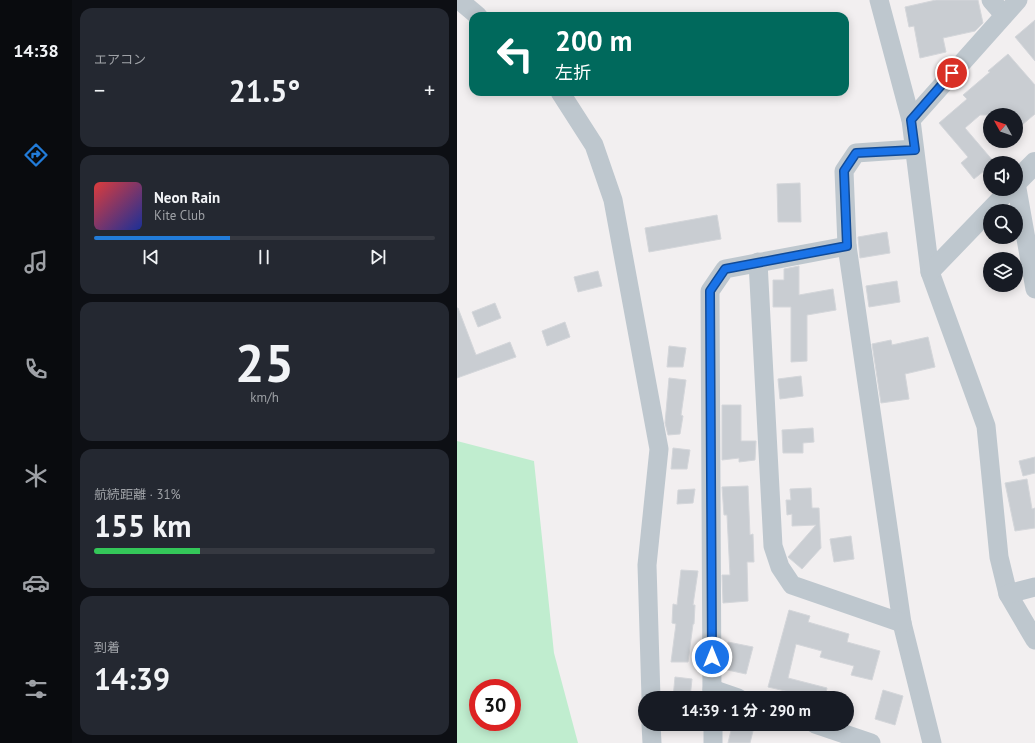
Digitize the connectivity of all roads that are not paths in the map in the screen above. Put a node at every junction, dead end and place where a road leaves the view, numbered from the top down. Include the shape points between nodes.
1 (459, 0) edge
2 (879, 0) edge
3 (991, 0) edge
4 (1018, 0) edge
5 (473, 12) edge
6 (1004, 15) junction
7 (563, 96) edge
8 (911, 120) junction
9 (915, 150) junction
10 (1035, 163) edge
11 (1023, 176) edge
12 (1003, 196) edge
13 (1018, 196) edge
14 (847, 246) junction
15 (758, 262) junction
16 (930, 272) junction
17 (1035, 289) edge
18 (1035, 587) edge
19 (1008, 594) junction
20 (902, 623) junction
21 (1035, 640) edge
22 (651, 691) edge
23 (712, 691) edge
24 (651, 731) edge
25 (713, 731) edge
26 (836, 731) edge
27 (652, 743) edge
28 (713, 743) edge
29 (871, 743) edge
30 (932, 743) edge

1 - 5 street
2 - 8 street
3 - 6 street
4 - 6 street
6 - 8 street
7 - 22 street via 594,145 613,200 659,449 647,565
8 - 9 street
9 - 14 street via 856,153 844,171
9 - 16 street
10 - 11 street
12 - 16 street
13 - 17 street
14 - 15 street
14 - 20 street
15 - 20 street via 773,546 779,567 792,584
15 - 23 street via 725,269 710,291
16 - 19 street via 986,426 999,557
18 - 19 street
19 - 21 street
20 - 30 street
24 - 27 street
25 - 28 street
26 - 29 street

